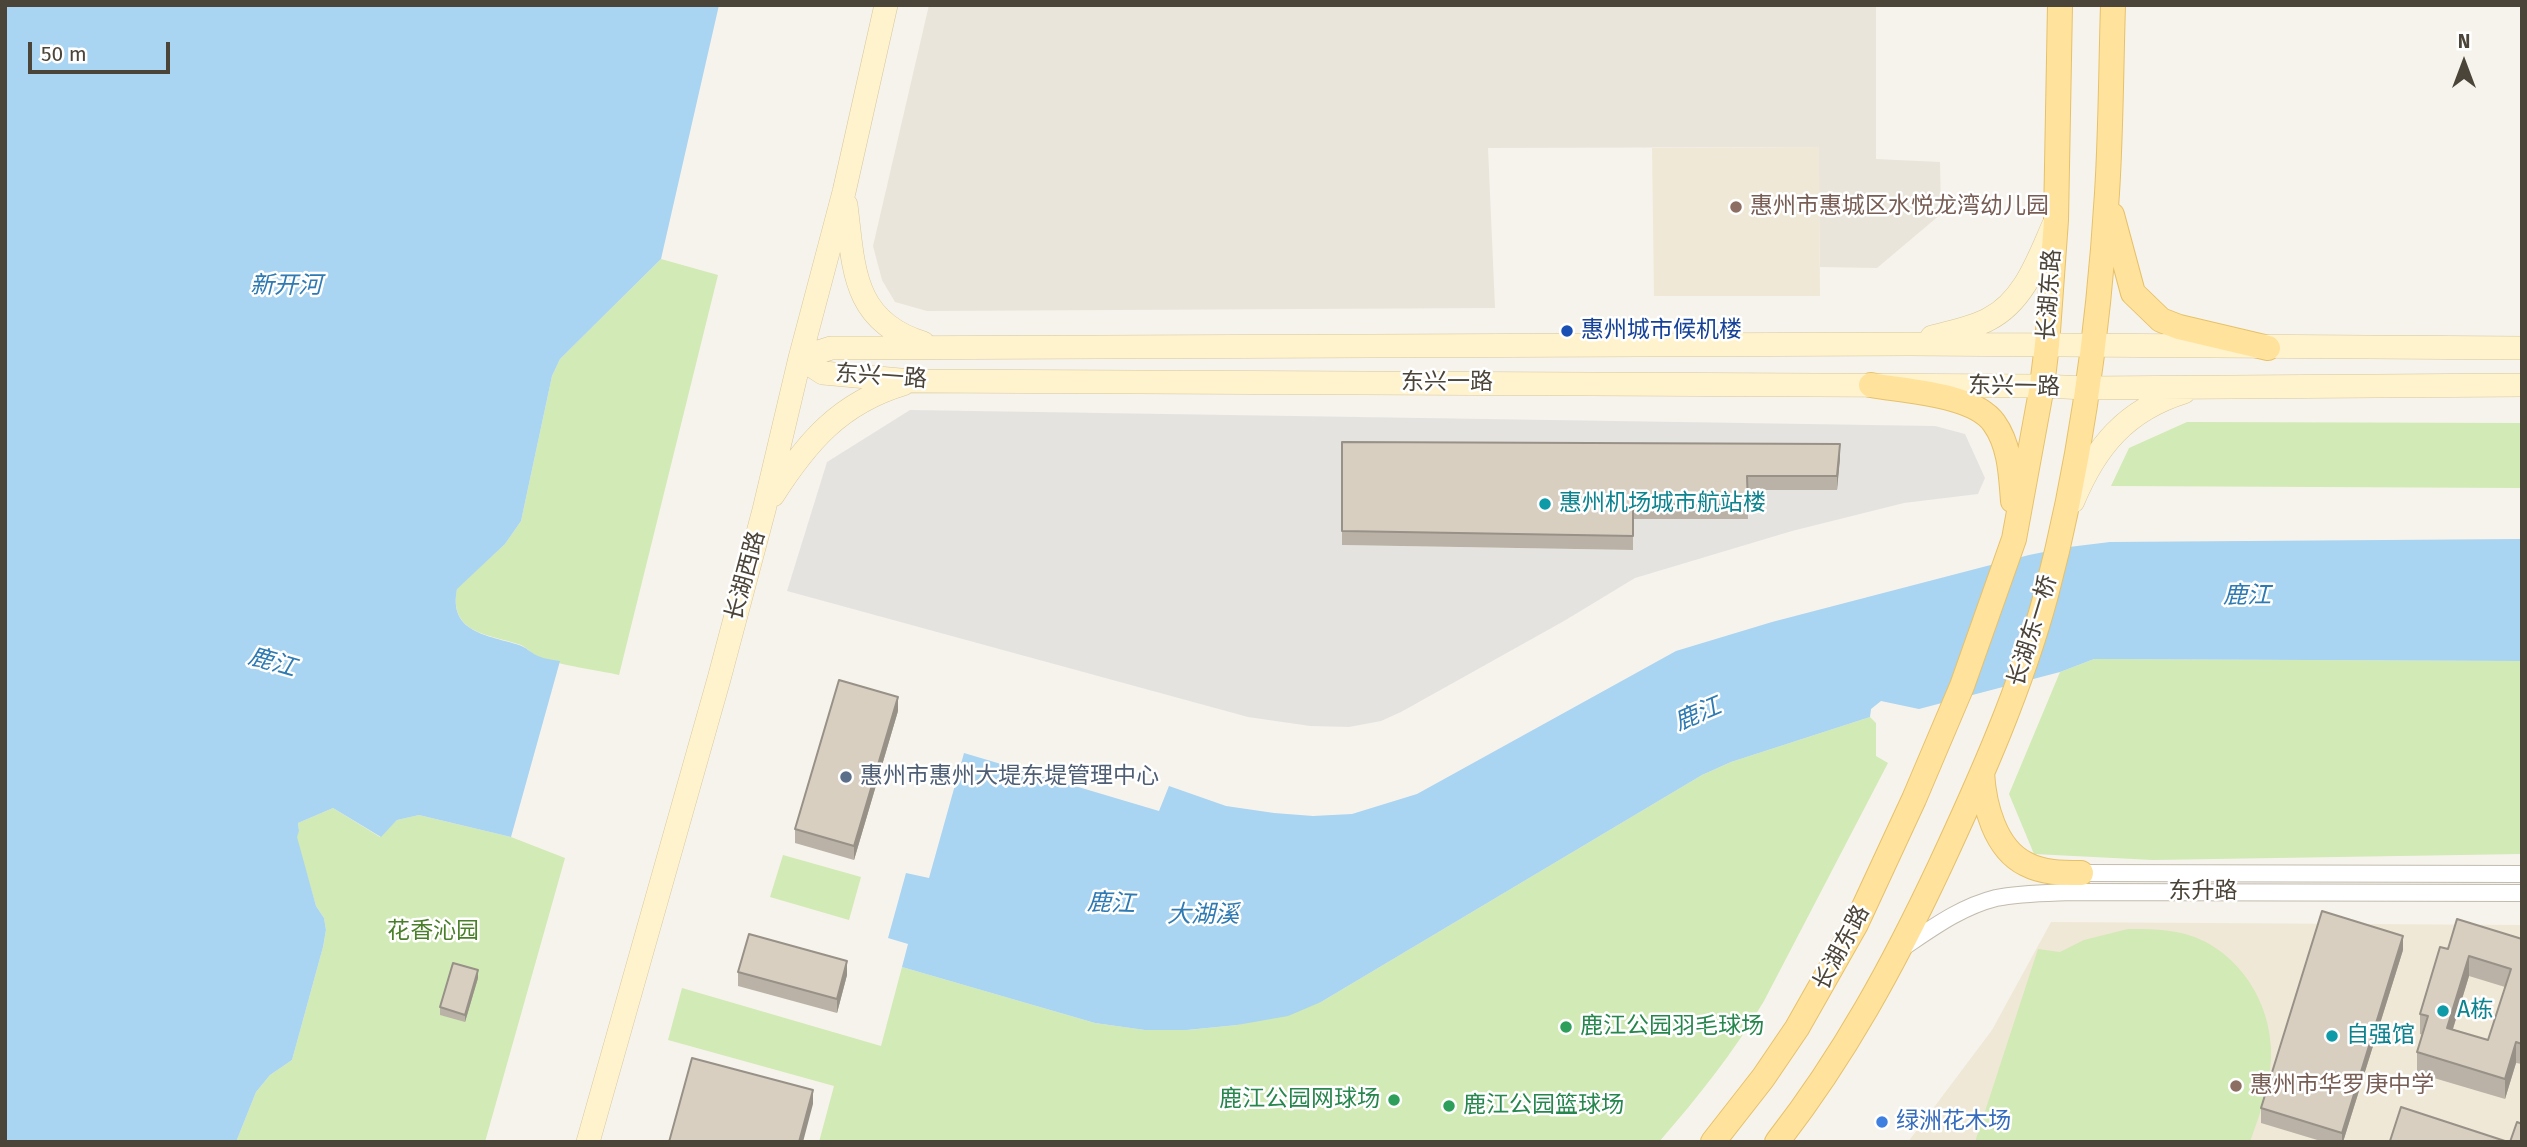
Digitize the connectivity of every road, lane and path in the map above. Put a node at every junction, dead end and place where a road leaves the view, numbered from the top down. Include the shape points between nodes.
1 (886, 5) edge
2 (2060, 5) edge
3 (2113, 5) edge
4 (844, 192) junction
5 (2107, 194) junction
6 (2056, 220) junction
7 (1909, 344) junction
8 (2047, 345) junction
9 (2092, 345) junction
10 (939, 348) junction
11 (2268, 348) junction
12 (2522, 348) edge
13 (800, 358) junction
14 (911, 382) junction
15 (1871, 385) junction
16 (2522, 385) edge
17 (2042, 386) junction
18 (2203, 387) junction
19 (2086, 388) junction
20 (764, 510) junction
21 (2062, 526) junction
22 (2014, 539) junction
23 (1940, 737) joint
24 (1982, 773) junction
25 (2081, 873) joint
26 (2522, 874) edge
27 (2522, 893) edge
28 (1899, 951) junction
29 (588, 1142) edge
30 (1713, 1142) edge
31 (1777, 1142) edge

1 - 4 street, 长湖西路
2 - 6 main road, 长湖东路
3 - 5 main road, 长湖东路
4 - 10 street via 853,266 863,299 879,320 903,337
4 - 13 street, 长湖西路
5 - 9 main road, 长湖东路
5 - 11 main road via 2133,293 2161,320
6 - 7 street via 2030,278 2006,308 1989,320
6 - 8 main road, 长湖东路
7 - 8 street, 东兴一路
7 - 10 street, 东兴一路
8 - 9 street, 东兴一路
8 - 17 main road, 长湖东路
9 - 11 street, 东兴一路
9 - 19 main road, 长湖东路
10 - 13 street, 东兴一路 via 831,348
11 - 12 street, 东兴一路
13 - 14 street, 东兴一路 via 823,373
13 - 20 street, 长湖西路
14 - 15 street, 东兴一路
14 - 20 street via 860,401 833,420 807,448
15 - 17 street, 东兴一路
15 - 22 main road via 1964,403 1994,422 2010,464
16 - 18 street, 东兴一路
17 - 19 street, 东兴一路
17 - 22 main road, 长湖东路
18 - 19 street, 东兴一路
18 - 21 street via 2166,398 2120,427 2087,470
19 - 21 main road, 长湖东路
20 - 29 street, 长湖西路
21 - 24 main road, 长湖东一桥 via 2039,621
22 - 23 main road, 长湖东一桥
23 - 30 main road, 长湖东路 via 1886,863 1835,965 1782,1052
24 - 25 main road via 1990,814 2011,853 2037,869
24 - 28 main road
25 - 26 street, 东升路
27 - 28 street, 东升路 via 2019,895 1964,910
28 - 31 main road via 1847,1044

